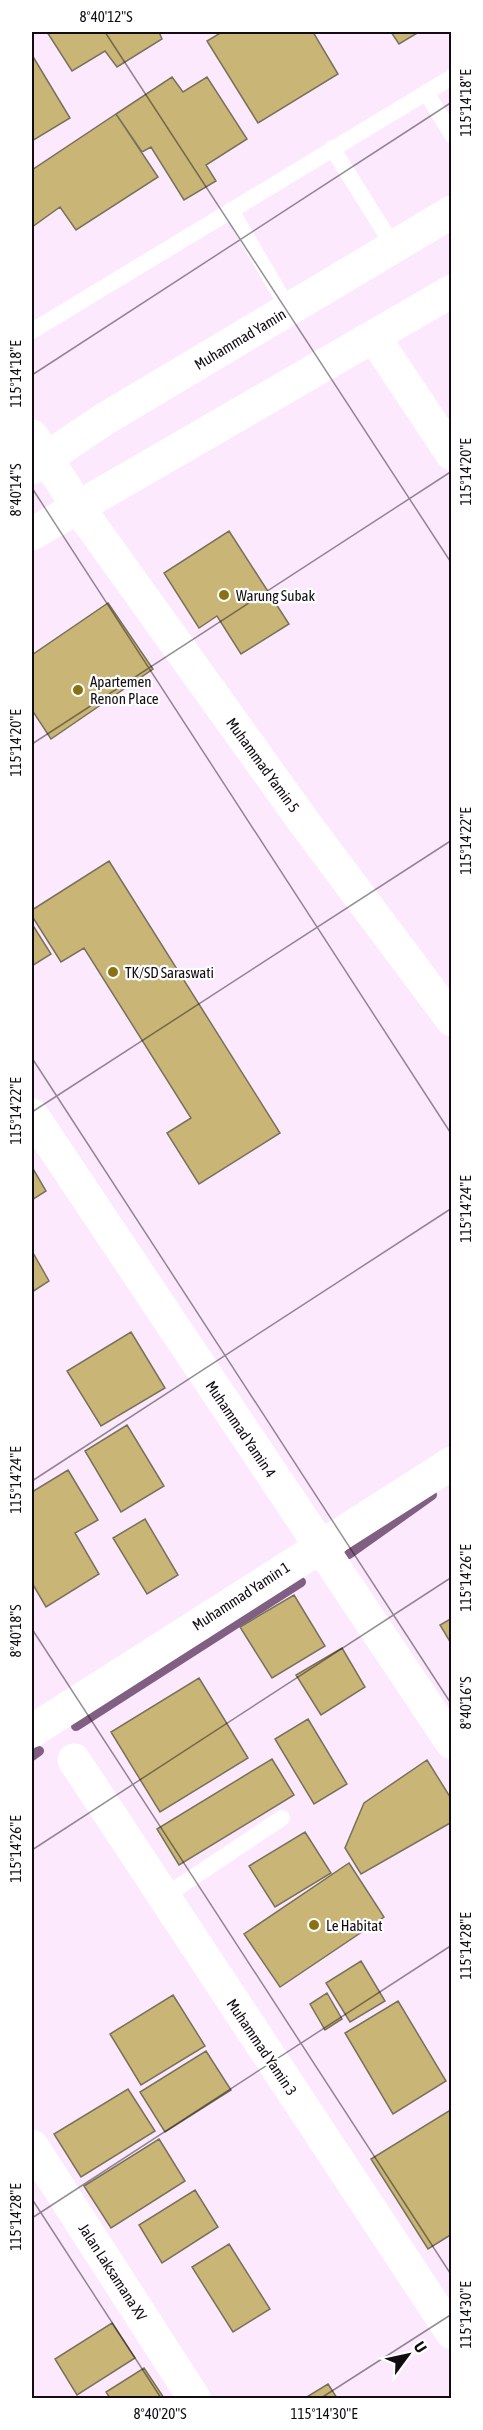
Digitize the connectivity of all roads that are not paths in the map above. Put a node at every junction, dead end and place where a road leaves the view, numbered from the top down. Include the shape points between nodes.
1 (452, 77) edge
2 (426, 92) junction
3 (452, 135) edge
4 (332, 148) junction
5 (231, 210) junction
6 (452, 213) edge
7 (394, 247) junction
8 (452, 291) edge
9 (289, 310) junction
10 (32, 331) edge
11 (374, 338) junction
12 (452, 454) edge
13 (36, 455) edge
14 (78, 507) junction
15 (32, 534) edge
16 (452, 1020) edge
17 (32, 1114) edge
18 (452, 1463) edge
19 (319, 1547) junction
20 (36, 1716) edge
21 (452, 1743) edge
22 (74, 1760) dead end
23 (282, 1818) dead end
24 (162, 1898) junction
25 (32, 2146) edge
26 (452, 2333) edge
27 (194, 2398) edge

1 - 2 lane
2 - 3 lane
2 - 4 lane
4 - 5 lane
4 - 7 lane
5 - 9 lane
5 - 10 lane
6 - 7 street, Muhammad Yamin
7 - 9 street, Muhammad Yamin
8 - 11 street
9 - 13 street, Muhammad Yamin via 104,420
11 - 12 street
11 - 14 street
13 - 14 street, Muhammad Yamin 5
14 - 15 street
14 - 16 street, Muhammad Yamin 5
17 - 19 street, Muhammad Yamin 4
18 - 19 street, Muhammad Yamin 1
19 - 20 street, Muhammad Yamin 1
19 - 21 street, Muhammad Yamin 4
22 - 24 street, Muhammad Yamin 3
23 - 24 lane
24 - 26 street, Muhammad Yamin 3
25 - 27 street, Jalan Laksamana XV

